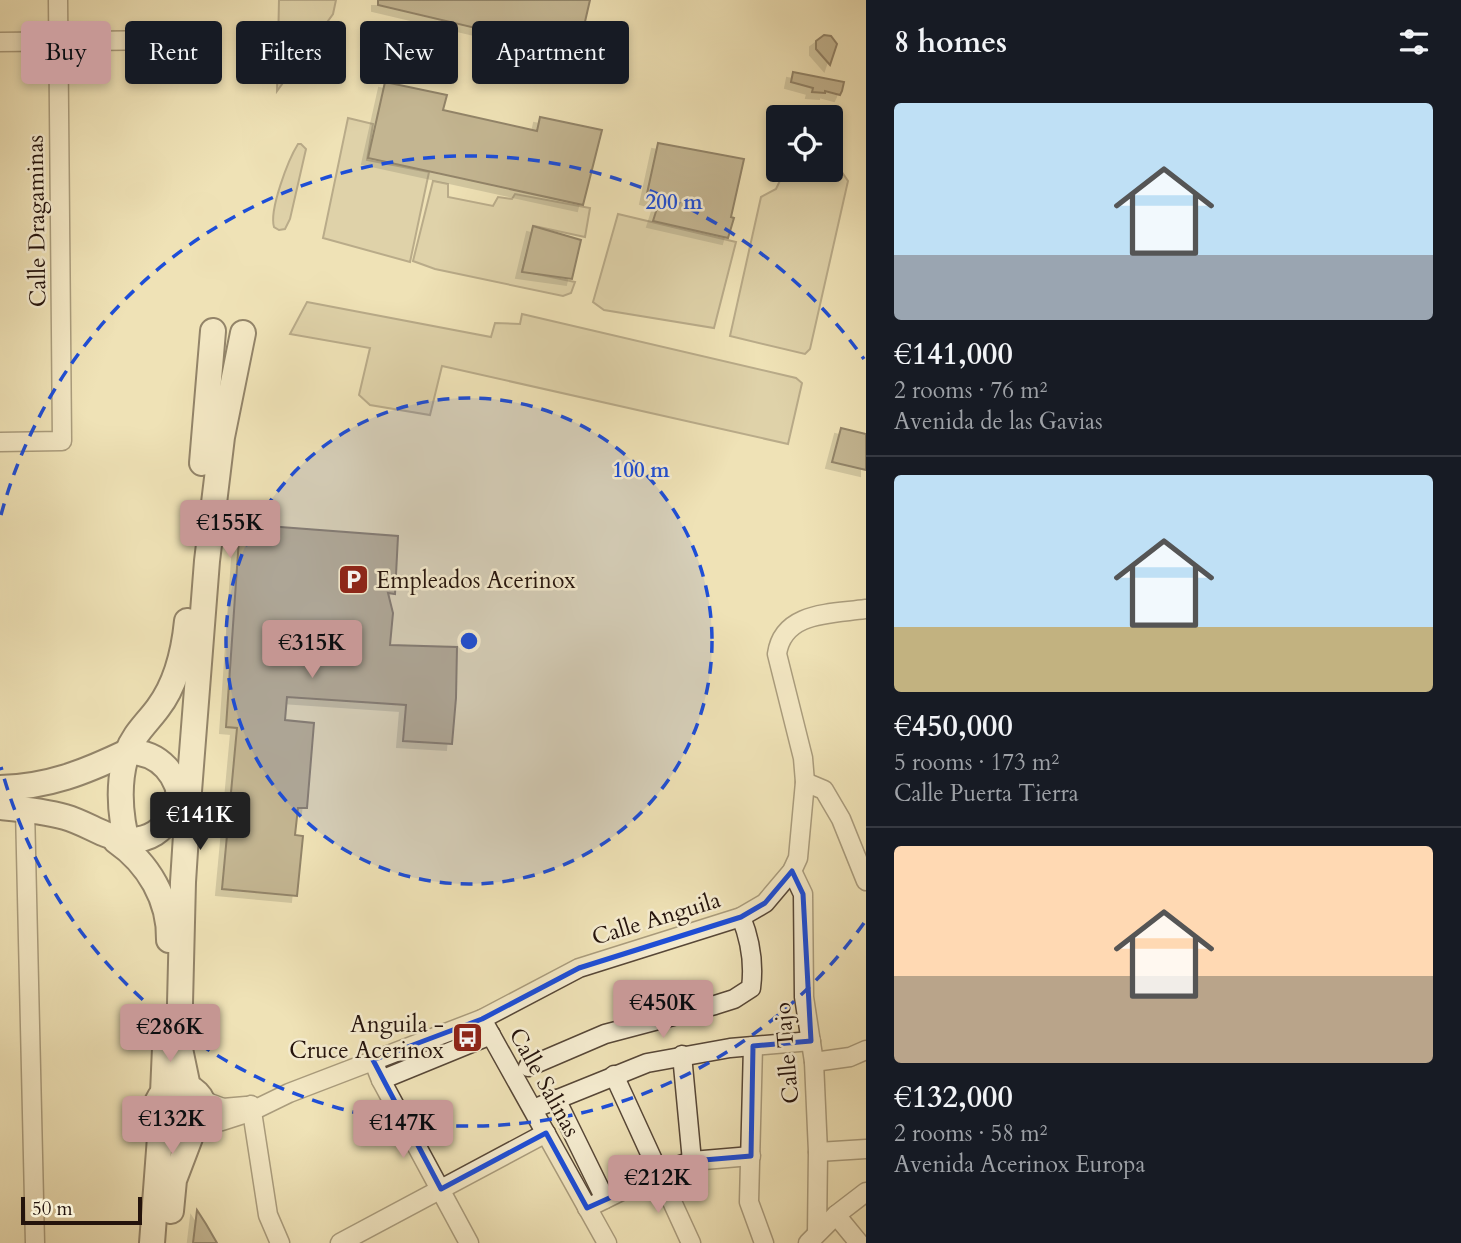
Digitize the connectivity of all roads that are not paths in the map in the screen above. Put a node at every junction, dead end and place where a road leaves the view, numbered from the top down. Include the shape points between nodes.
1 (58, 0) edge
2 (58, 21) edge
3 (0, 42) edge
4 (21, 42) edge
5 (58, 84) edge
6 (213, 331) dead end
7 (243, 333) dead end
8 (0, 442) edge
9 (866, 609) edge
10 (199, 667) junction
11 (127, 752) junction
12 (805, 782) junction
13 (0, 788) edge
14 (179, 789) junction
15 (0, 807) edge
16 (25, 809) junction
17 (120, 841) junction
18 (864, 869) edge
19 (792, 871) junction
20 (741, 917) junction
21 (182, 922) junction
22 (482, 1019) junction
23 (491, 1035) junction
24 (811, 1041) junction
25 (753, 1046) junction
26 (866, 1050) edge
27 (681, 1055) junction
28 (373, 1060) junction
29 (814, 1062) junction
30 (528, 1067) dead end
31 (614, 1075) junction
32 (381, 1080) junction
33 (163, 1093) junction
34 (556, 1099) junction
35 (251, 1108) junction
36 (533, 1109) junction
37 (196, 1110) junction
38 (161, 1125) junction
39 (546, 1133) junction
40 (866, 1149) edge
41 (818, 1152) junction
42 (751, 1156) junction
43 (692, 1161) junction
44 (660, 1172) junction
45 (441, 1189) junction
46 (866, 1192) edge
47 (605, 1199) junction
48 (587, 1208) junction
49 (836, 1215) junction
50 (813, 1238) edge
51 (34, 1243) edge
52 (152, 1243) edge
53 (167, 1243) edge
54 (280, 1243) edge
55 (340, 1243) edge
56 (469, 1243) edge
57 (607, 1243) edge
58 (691, 1243) edge
59 (764, 1243) edge
60 (859, 1243) edge

1 - 2 street, Calle Dragaminas
3 - 4 street
5 - 8 street, Calle Dragaminas via 62,441
6 - 11 street via 185,648 160,706
7 - 10 street via 222,437
9 - 12 street, Calle Anguila via 803,619 782,636 777,654
10 - 14 street via 186,716
10 - 21 street
11 - 13 street via 70,778
11 - 14 street via 159,760 171,771
11 - 17 street via 121,779
12 - 18 street via 824,790
12 - 19 street, Calle Anguila via 798,858
14 - 17 street via 173,815 162,829
14 - 21 street via 176,879
15 - 16 street
16 - 17 street via 64,817
16 - 51 street
17 - 33 street via 151,876 170,929
19 - 20 street, Calle Anguila via 765,903
19 - 24 street, Calle Tajo via 803,894 804,997
20 - 22 street, Calle Anguila via 579,968
20 - 30 street via 750,947 751,988 734,999 586,1041
21 - 37 street via 178,1044
22 - 23 street, Calle Salinas
22 - 28 street, Calle Anguila
23 - 32 street
23 - 36 street, Calle Salinas
24 - 25 street
24 - 29 street, Calle Tajo
25 - 27 street
25 - 42 street
26 - 29 street
27 - 31 street
27 - 43 street
28 - 32 street
28 - 35 street, Calle Anguila
29 - 41 street, Calle Tajo
31 - 34 street
31 - 44 street
32 - 45 street
33 - 37 street via 175,1086
33 - 38 street via 156,1112
34 - 36 street
34 - 47 street
35 - 37 street, Calle Anguila
35 - 54 street via 268,1215
36 - 39 street, Calle Salinas
37 - 38 street via 176,1134
37 - 53 street via 174,1180
38 - 52 street
39 - 45 street
39 - 48 street, Calle Salinas
40 - 41 street
41 - 50 street, Calle Tajo
42 - 43 street
42 - 59 street via 749,1202
43 - 44 street
44 - 47 street
44 - 58 street
45 - 55 street
45 - 56 street
46 - 49 street
47 - 48 street
48 - 57 street, Calle Salinas
49 - 50 street
49 - 60 street

